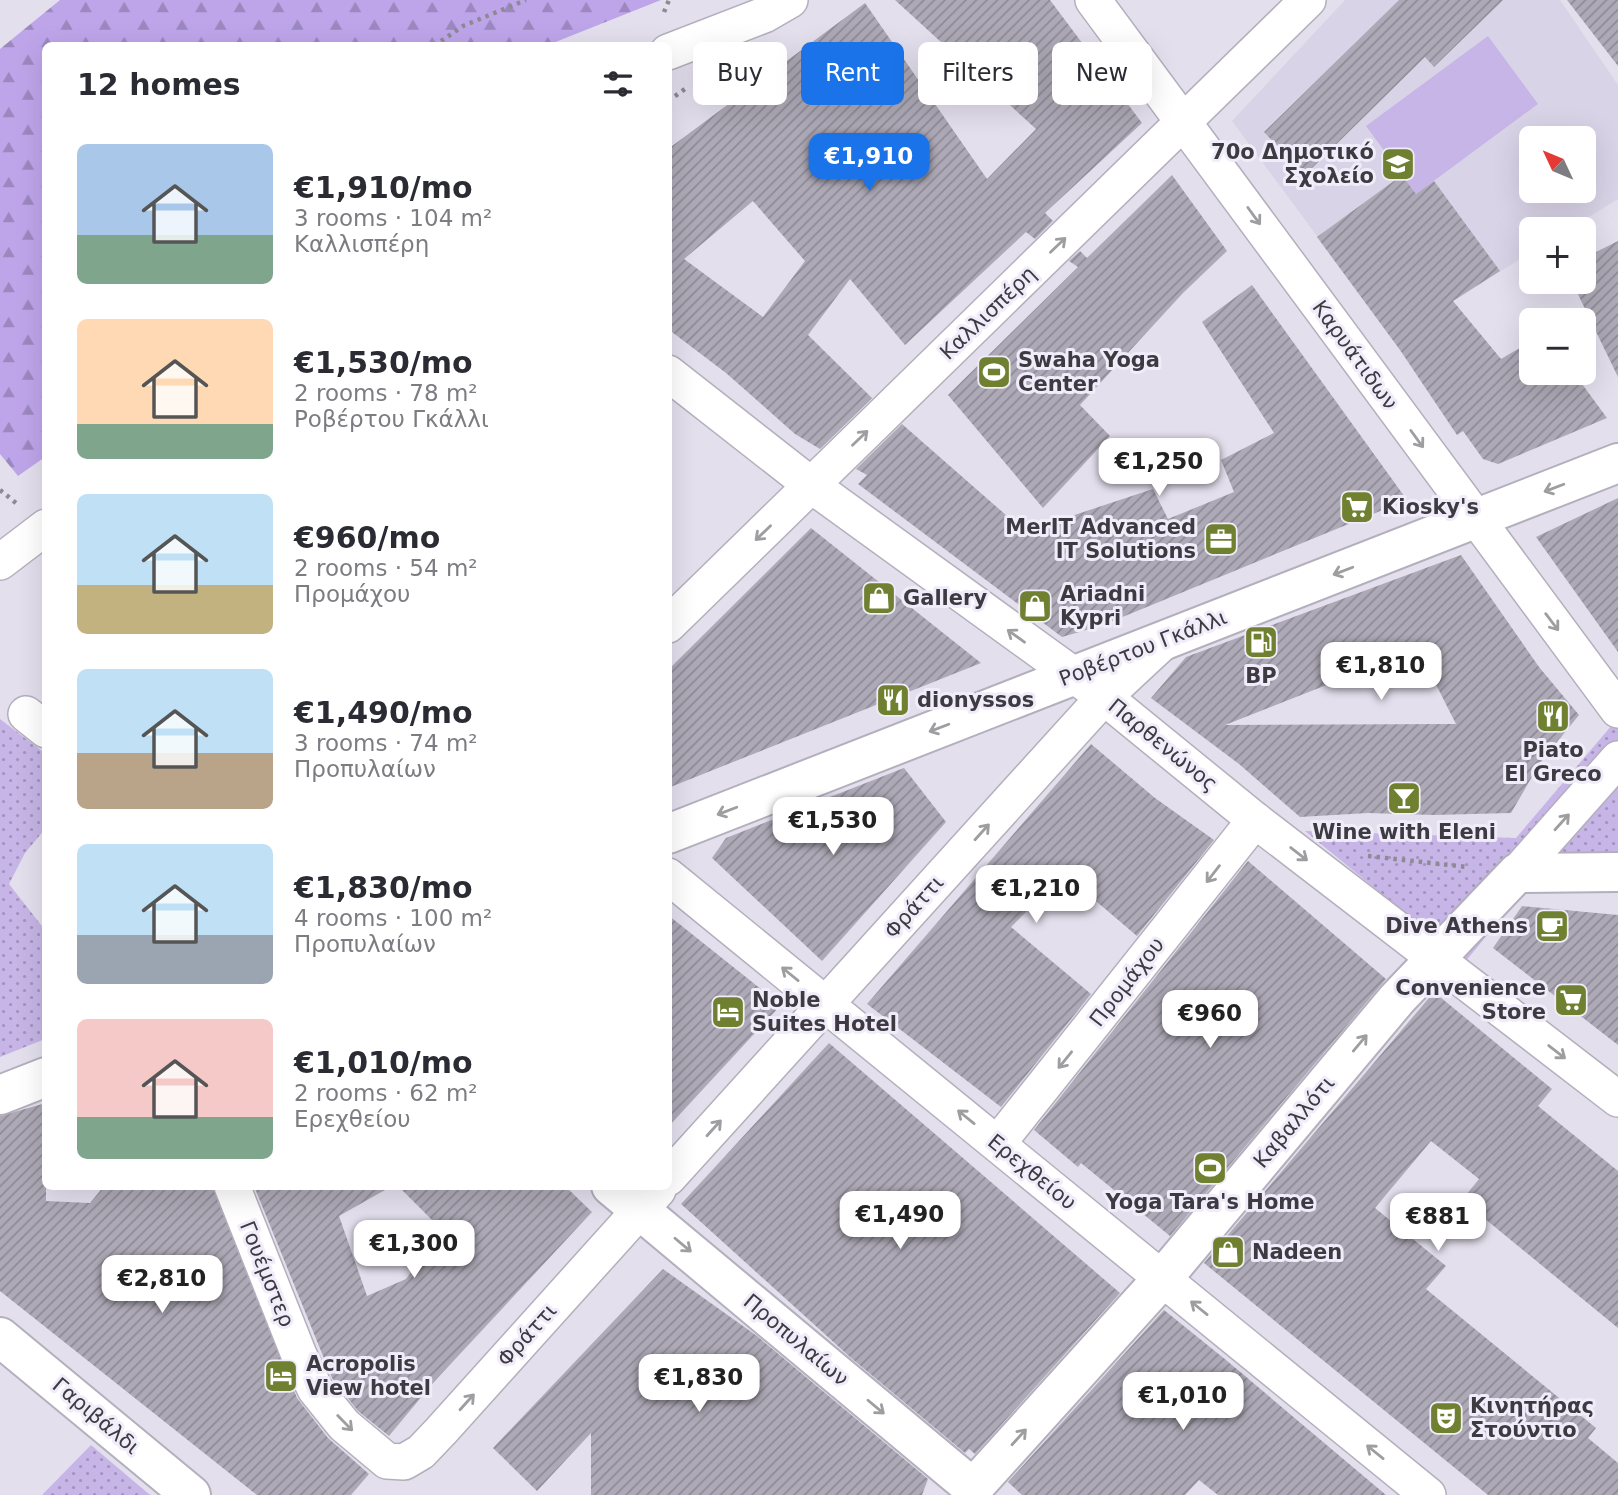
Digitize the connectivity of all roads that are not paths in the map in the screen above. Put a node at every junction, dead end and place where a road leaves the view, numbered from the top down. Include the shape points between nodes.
1 (790, 0) edge
2 (1093, 0) edge
3 (1308, 0) edge
4 (672, 50) edge
5 (1184, 122) junction
6 (672, 376) edge
7 (1618, 463) edge
8 (811, 485) junction
9 (1475, 519) junction
10 (42, 530) edge
11 (0, 562) edge
12 (672, 621) edge
13 (1164, 640) junction
14 (1071, 676) junction
15 (1104, 697) junction
16 (1618, 710) edge
17 (1618, 759) edge
18 (1255, 820) junction
19 (672, 832) edge
20 (1618, 872) edge
21 (1517, 873) junction
22 (672, 879) edge
23 (1436, 959) junction
24 (827, 1003) junction
25 (42, 1079) edge
26 (0, 1095) edge
27 (1618, 1099) edge
28 (998, 1143) junction
29 (672, 1174) edge
30 (234, 1190) edge
31 (637, 1194) edge
32 (1162, 1279) junction
33 (0, 1338) edge
34 (421, 1452) joint
35 (974, 1493) edge
36 (191, 1495) edge
37 (1428, 1495) edge

1 - 4 street via 764,15
2 - 5 street, Καρυάτιδων
3 - 5 street, Καλλισπέρη
8 -> 5 street, Καλλισπέρη
5 -> 9 street, Καρυάτιδων
6 - 8 street, Παρθενώνος
7 -> 9 street, Ροβέρτου Γκάλλι
8 -> 12 street, Καλλισπέρη
14 -> 8 street, Παρθενώνος
9 -> 13 street, Ροβέρτου Γκάλλι
9 -> 16 street, Καρυάτιδων
10 - 11 street
13 - 14 street, Ροβέρτου Γκάλλι
13 - 15 street, Φράττι
14 - 15 street, Παρθενώνος
14 -> 19 street, Ροβέρτου Γκάλλι
15 - 18 street, Παρθενώνος
24 -> 15 street, Φράττι
21 -> 17 street, Καβαλλότι
18 -> 23 street, Παρθενώνος
18 -> 28 street, Προμάχου
20 - 21 street
21 - 23 street, Καβαλλότι
24 -> 22 street, Ερεχθείου
23 -> 27 street, Παρθενώνος
32 -> 23 street, Καβαλλότι via 1397,999
28 -> 24 street, Ερεχθείου
29 -> 24 street, Φράττι
25 - 26 street
28 - 32 street, Ερεχθείου
30 -> 34 street, Γουέμστερ via 315,1389 344,1425 387,1461 404,1462
34 -> 31 street, Φράττι
31 -> 35 street, Προπυλαίων
35 -> 32 street, Καβαλλότι
37 -> 32 street, Ερεχθείου
33 - 36 street, Γαριβάλδι

